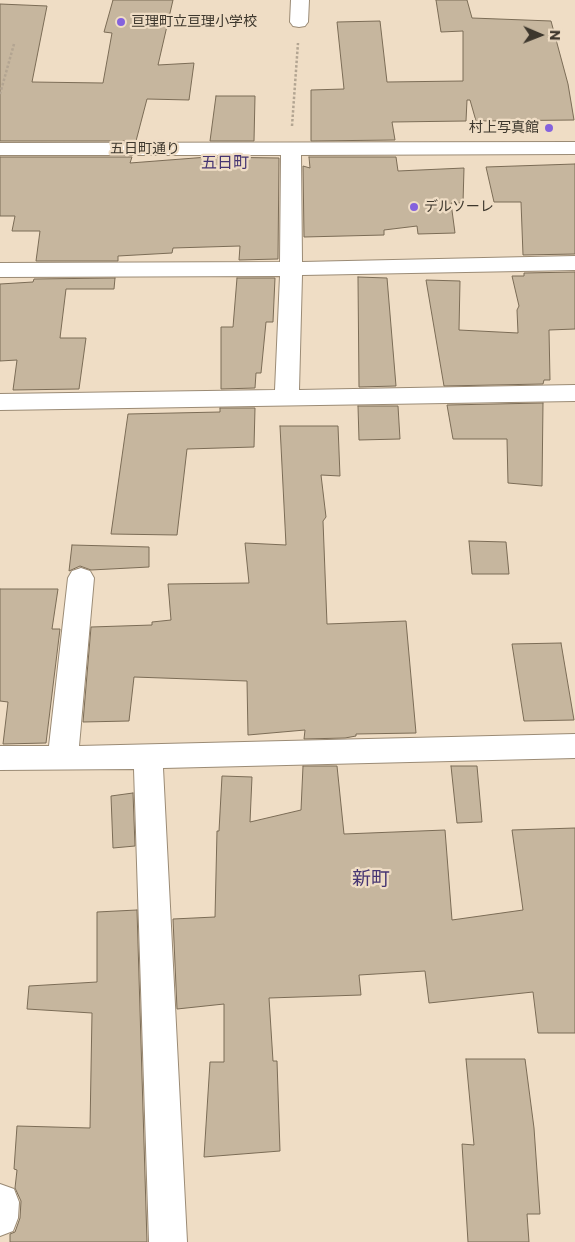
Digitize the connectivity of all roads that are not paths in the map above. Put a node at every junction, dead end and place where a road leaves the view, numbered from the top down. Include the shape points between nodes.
1 (300, 0) edge
2 (299, 22) road end
3 (291, 148) junction
4 (575, 148) edge
5 (0, 149) edge
6 (575, 263) edge
7 (291, 269) junction
8 (0, 270) edge
9 (575, 393) edge
10 (287, 398) junction
11 (0, 402) edge
12 (81, 578) dead end
13 (575, 746) edge
14 (63, 757) junction
15 (148, 757) junction
16 (0, 758) edge
17 (168, 1242) edge

1 - 2 street
3 - 4 street, 五日町通り
3 - 5 street, 五日町通り
3 - 7 street
6 - 7 street
7 - 8 street
7 - 10 street
9 - 10 street
10 - 11 street
12 - 14 street
13 - 15 street
14 - 15 street
14 - 16 street
15 - 17 street

